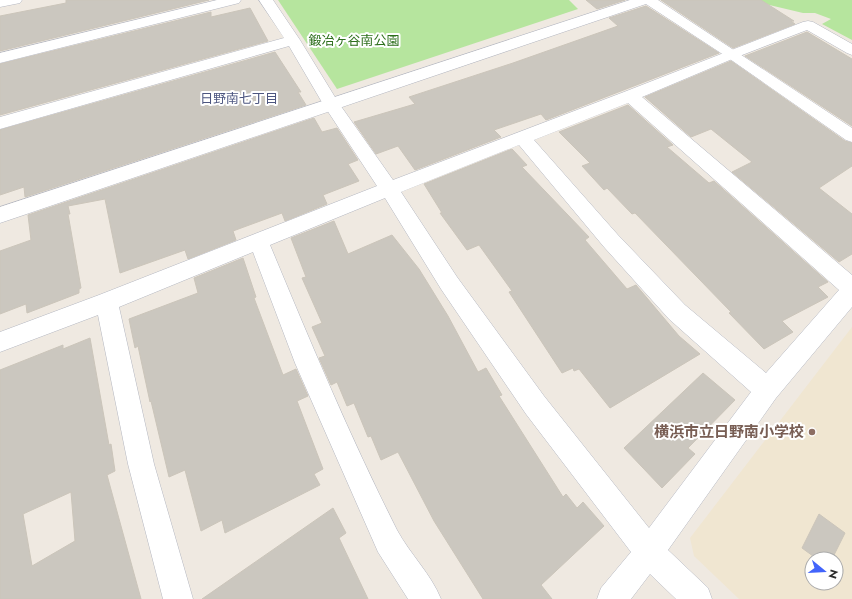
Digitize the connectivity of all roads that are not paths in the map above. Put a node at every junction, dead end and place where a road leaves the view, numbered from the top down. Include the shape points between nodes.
1 (15, 0) edge
2 (234, 0) edge
3 (266, 0) edge
4 (644, 0) edge
5 (649, 0) edge
6 (0, 3) edge
7 (293, 40) junction
8 (852, 50) edge
9 (732, 54) junction
10 (0, 58) edge
11 (630, 96) junction
12 (331, 104) junction
13 (0, 123) edge
14 (852, 136) edge
15 (522, 137) junction
16 (389, 189) junction
17 (0, 215) edge
18 (259, 242) junction
19 (852, 290) edge
20 (107, 302) junction
21 (0, 342) edge
22 (767, 390) junction
23 (649, 552) junction
24 (178, 599) edge
25 (426, 599) edge
26 (612, 599) edge
27 (697, 599) edge

1 - 6 street
2 - 10 street
3 - 7 street
4 - 12 street
5 - 9 street
7 - 12 street
7 - 13 street
8 - 9 street via 808,25
9 - 11 street
9 - 14 street
11 - 15 street
11 - 19 street
12 - 16 street
12 - 17 street
15 - 16 street
15 - 22 street via 610,241 677,312
16 - 18 street
16 - 23 street via 449,283 535,405
18 - 20 street
18 - 25 street via 307,362 388,542
19 - 22 street
20 - 21 street
20 - 24 street via 141,464
22 - 23 street
23 - 26 street
23 - 27 street

